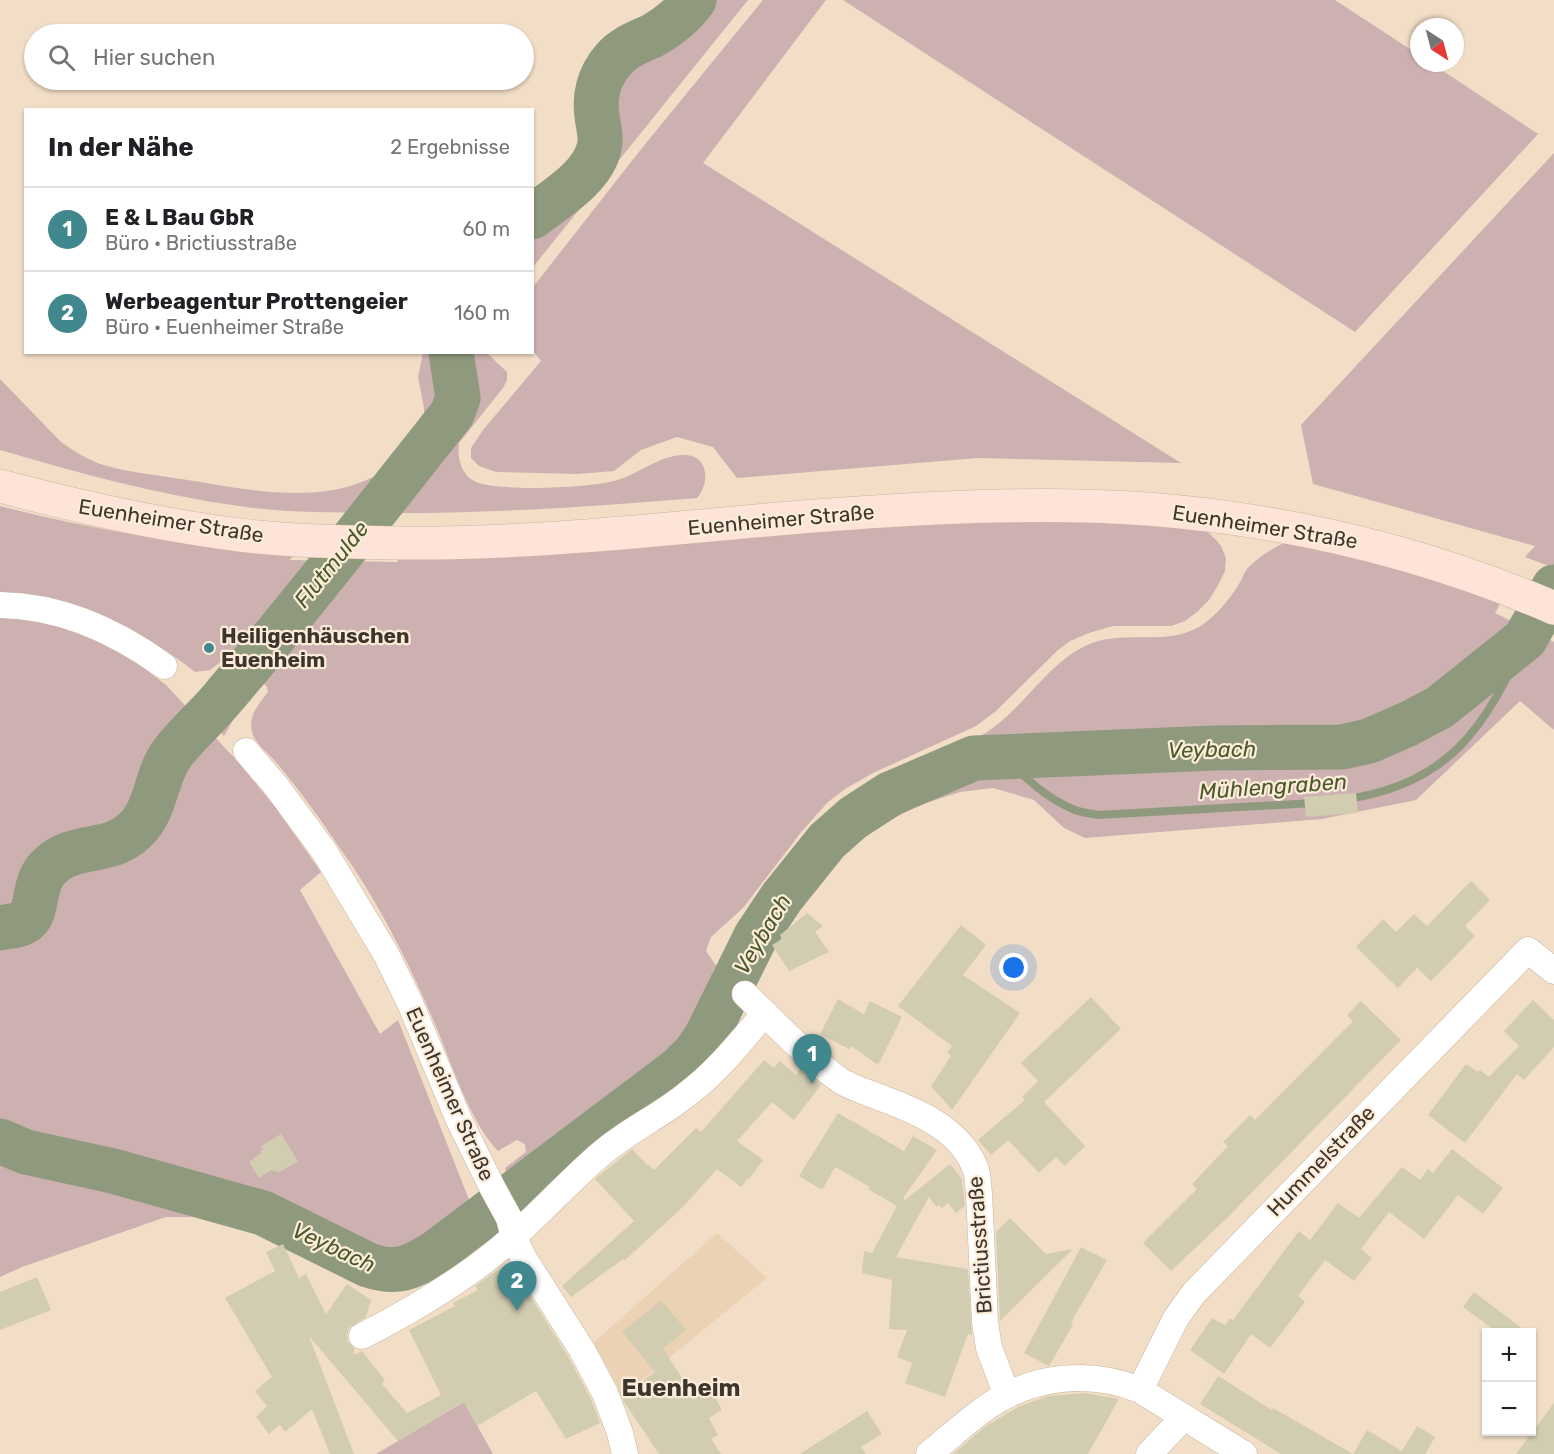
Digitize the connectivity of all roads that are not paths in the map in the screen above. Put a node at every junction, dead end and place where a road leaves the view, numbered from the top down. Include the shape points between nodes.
1 (0, 486) edge
2 (0, 605) edge
3 (1554, 608) edge
4 (164, 666) dead end
5 (246, 751) dead end
6 (1554, 971) edge
7 (745, 994) dead end
8 (765, 1013) junction
9 (511, 1227) junction
10 (362, 1336) dead end
11 (1140, 1390) junction
12 (1007, 1395) junction
13 (1184, 1417) junction
14 (625, 1454) edge
15 (929, 1454) edge
16 (1149, 1454) edge
17 (1244, 1454) edge

1 - 3 main road, Euenheimer Straße via 137,519 244,536 406,543 564,537 939,508 1098,507 1203,515 1304,530 1403,553 1452,567
2 - 4 street via 72,617 128,642
5 - 9 street, Euenheimer Straße via 324,851 386,954
6 - 11 street, Hummelstraße via 1528,950 1194,1293 1176,1318
7 - 8 street, Brictiusstraße
8 - 9 street via 702,1083 624,1135
8 - 12 street, Brictiusstraße via 843,1082 913,1109 933,1121 951,1134 971,1160 979,1193 985,1322 989,1348
9 - 10 street via 496,1252 411,1311
9 - 14 street, Euenheimer Straße via 523,1257 605,1393
11 - 12 street via 1104,1380 1058,1378
11 - 13 street
12 - 15 street
13 - 16 street
13 - 17 street

